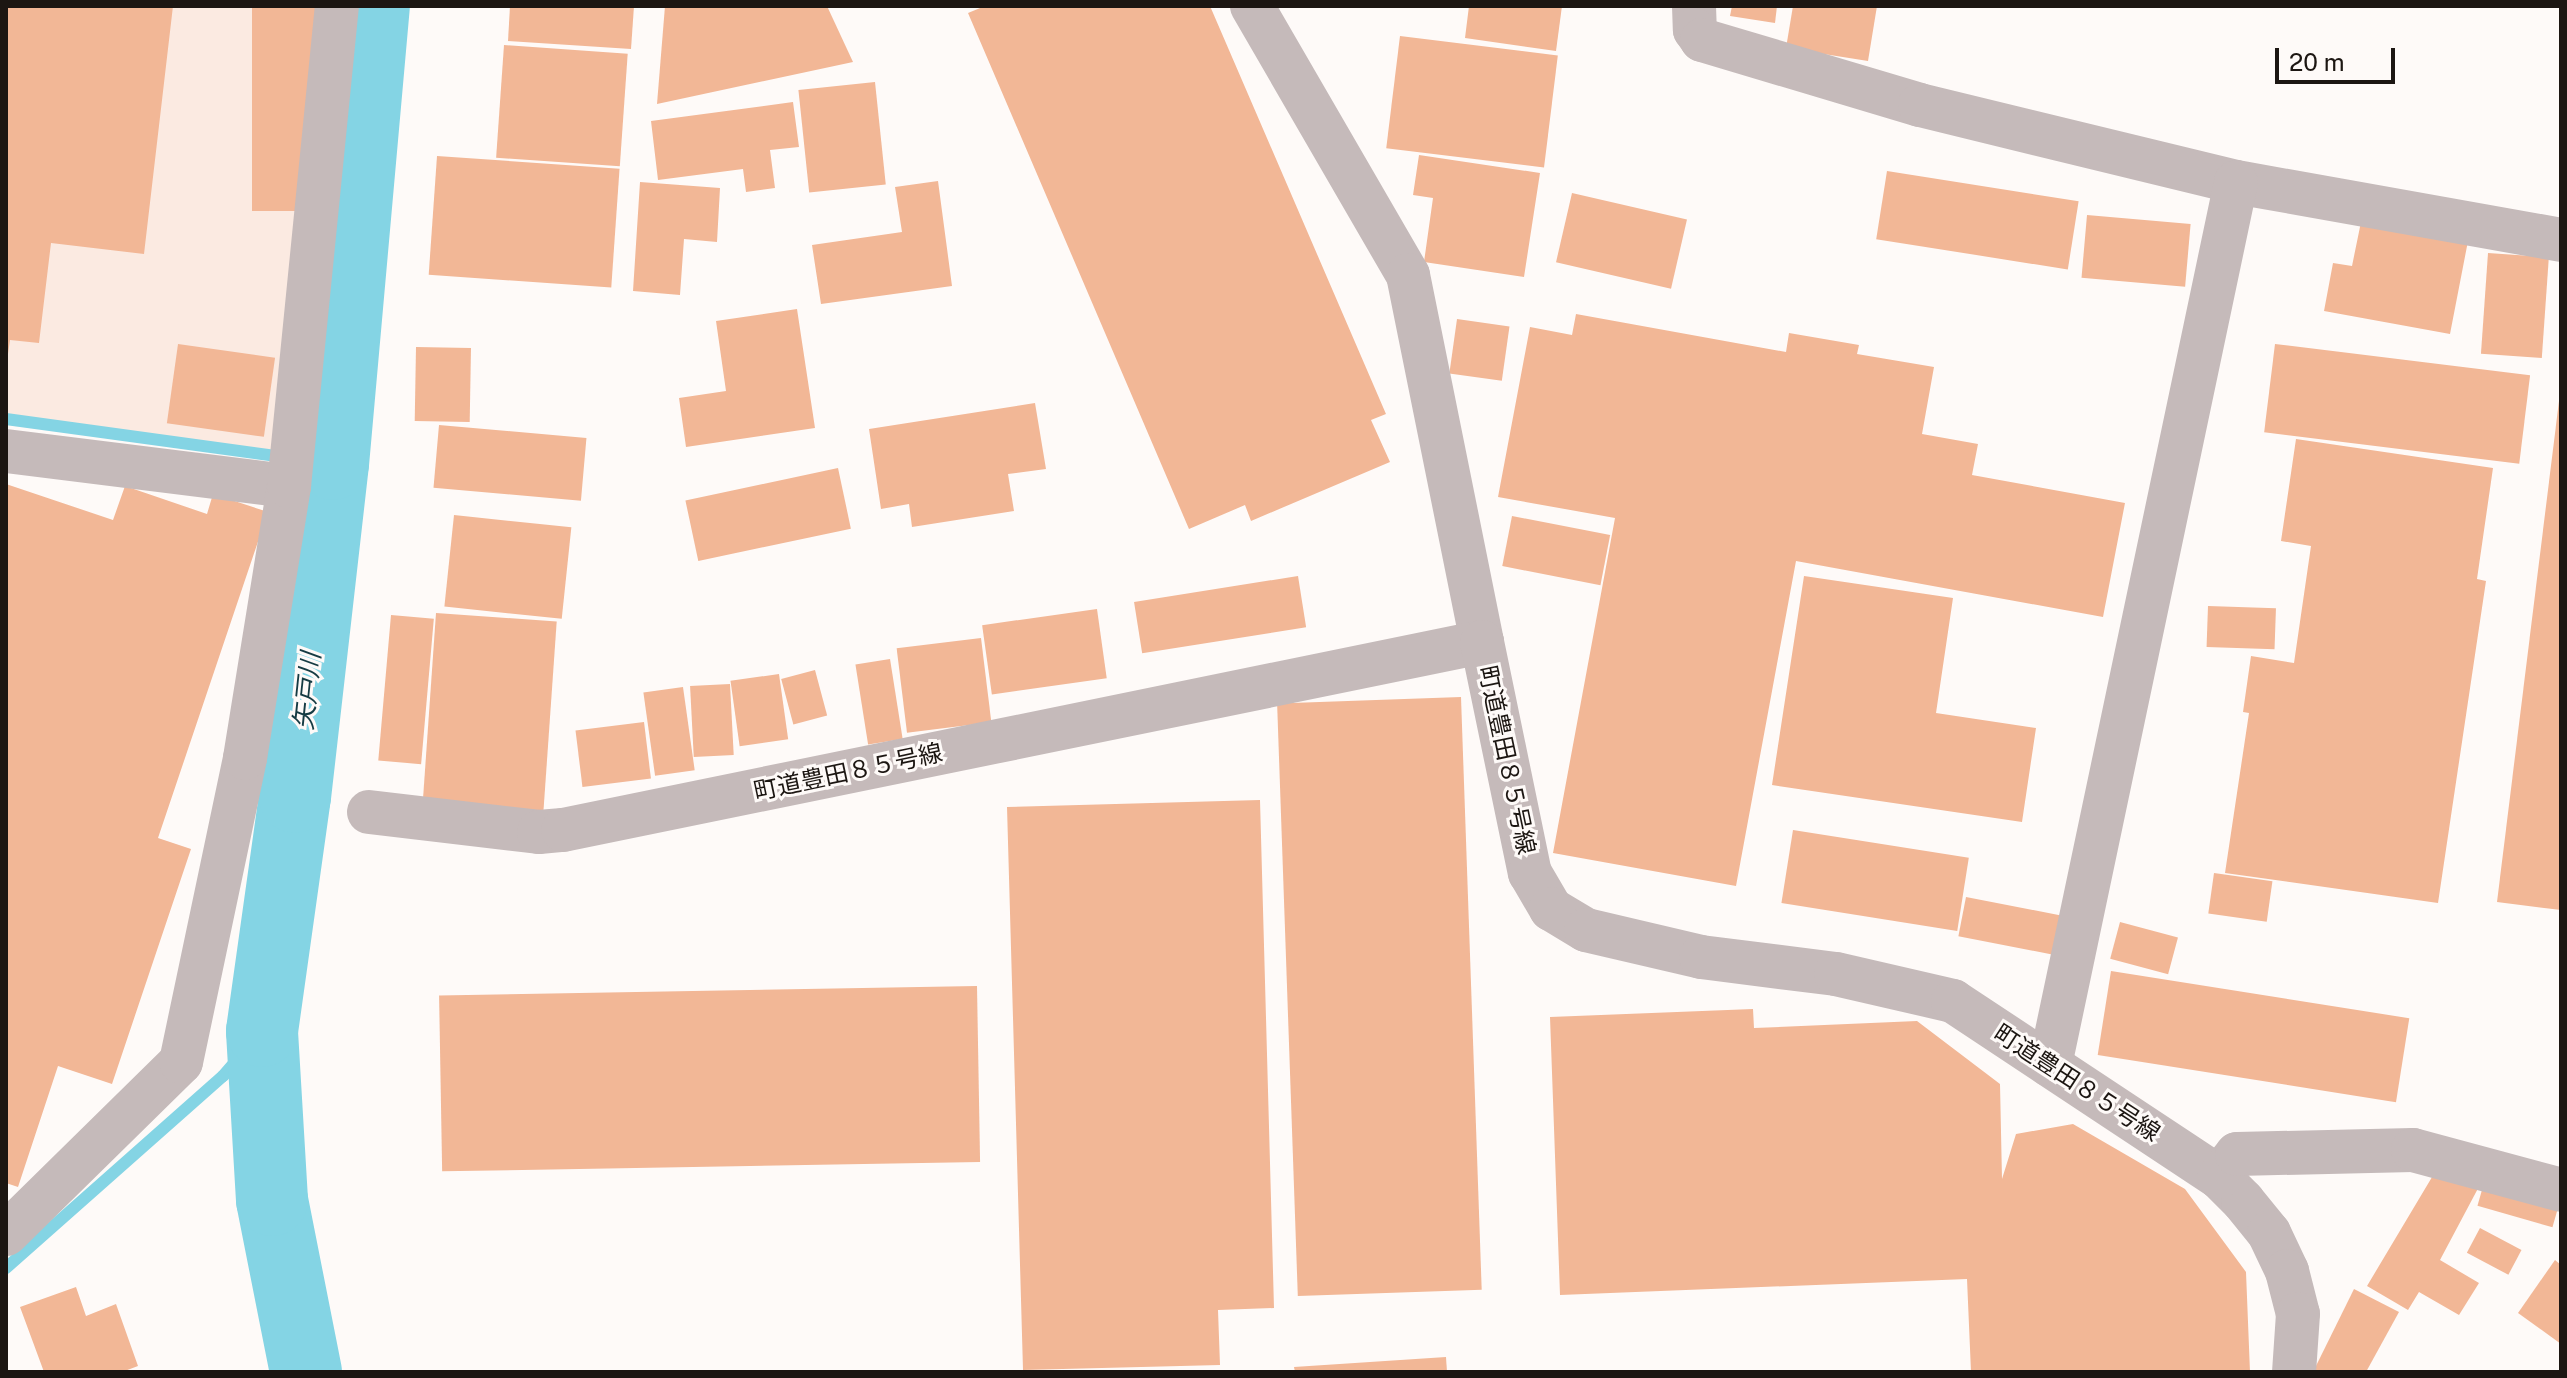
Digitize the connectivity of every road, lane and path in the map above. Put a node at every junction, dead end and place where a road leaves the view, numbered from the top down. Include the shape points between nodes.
1 (337, 6) edge
2 (1252, 6) edge
3 (1694, 6) edge
4 (2236, 182) junction
5 (2561, 240) edge
6 (6, 451) edge
7 (289, 486) junction
8 (1482, 642) junction
9 (369, 812) dead end
10 (2050, 1065) junction
11 (2219, 1177) junction
12 (2561, 1190) edge
13 (6, 1234) edge
14 (2294, 1372) edge

1 - 7 street
2 - 8 street via 1408,275
3 - 4 street via 1695,30 1702,40 1920,105
4 - 5 street
4 - 10 street
6 - 7 street
7 - 13 street via 245,758 181,1062
8 - 9 street, 町道豊田８５号線 via 563,830 539,832
8 - 10 street, 町道豊田８５号線 via 1530,873 1551,909 1586,930 1701,957 1836,974 1953,1001
10 - 11 street, 町道豊田８５号線
11 - 12 street via 2237,1154 2413,1150
11 - 14 street, 町道豊田８５号線 via 2269,1233 2287,1271 2298,1314

